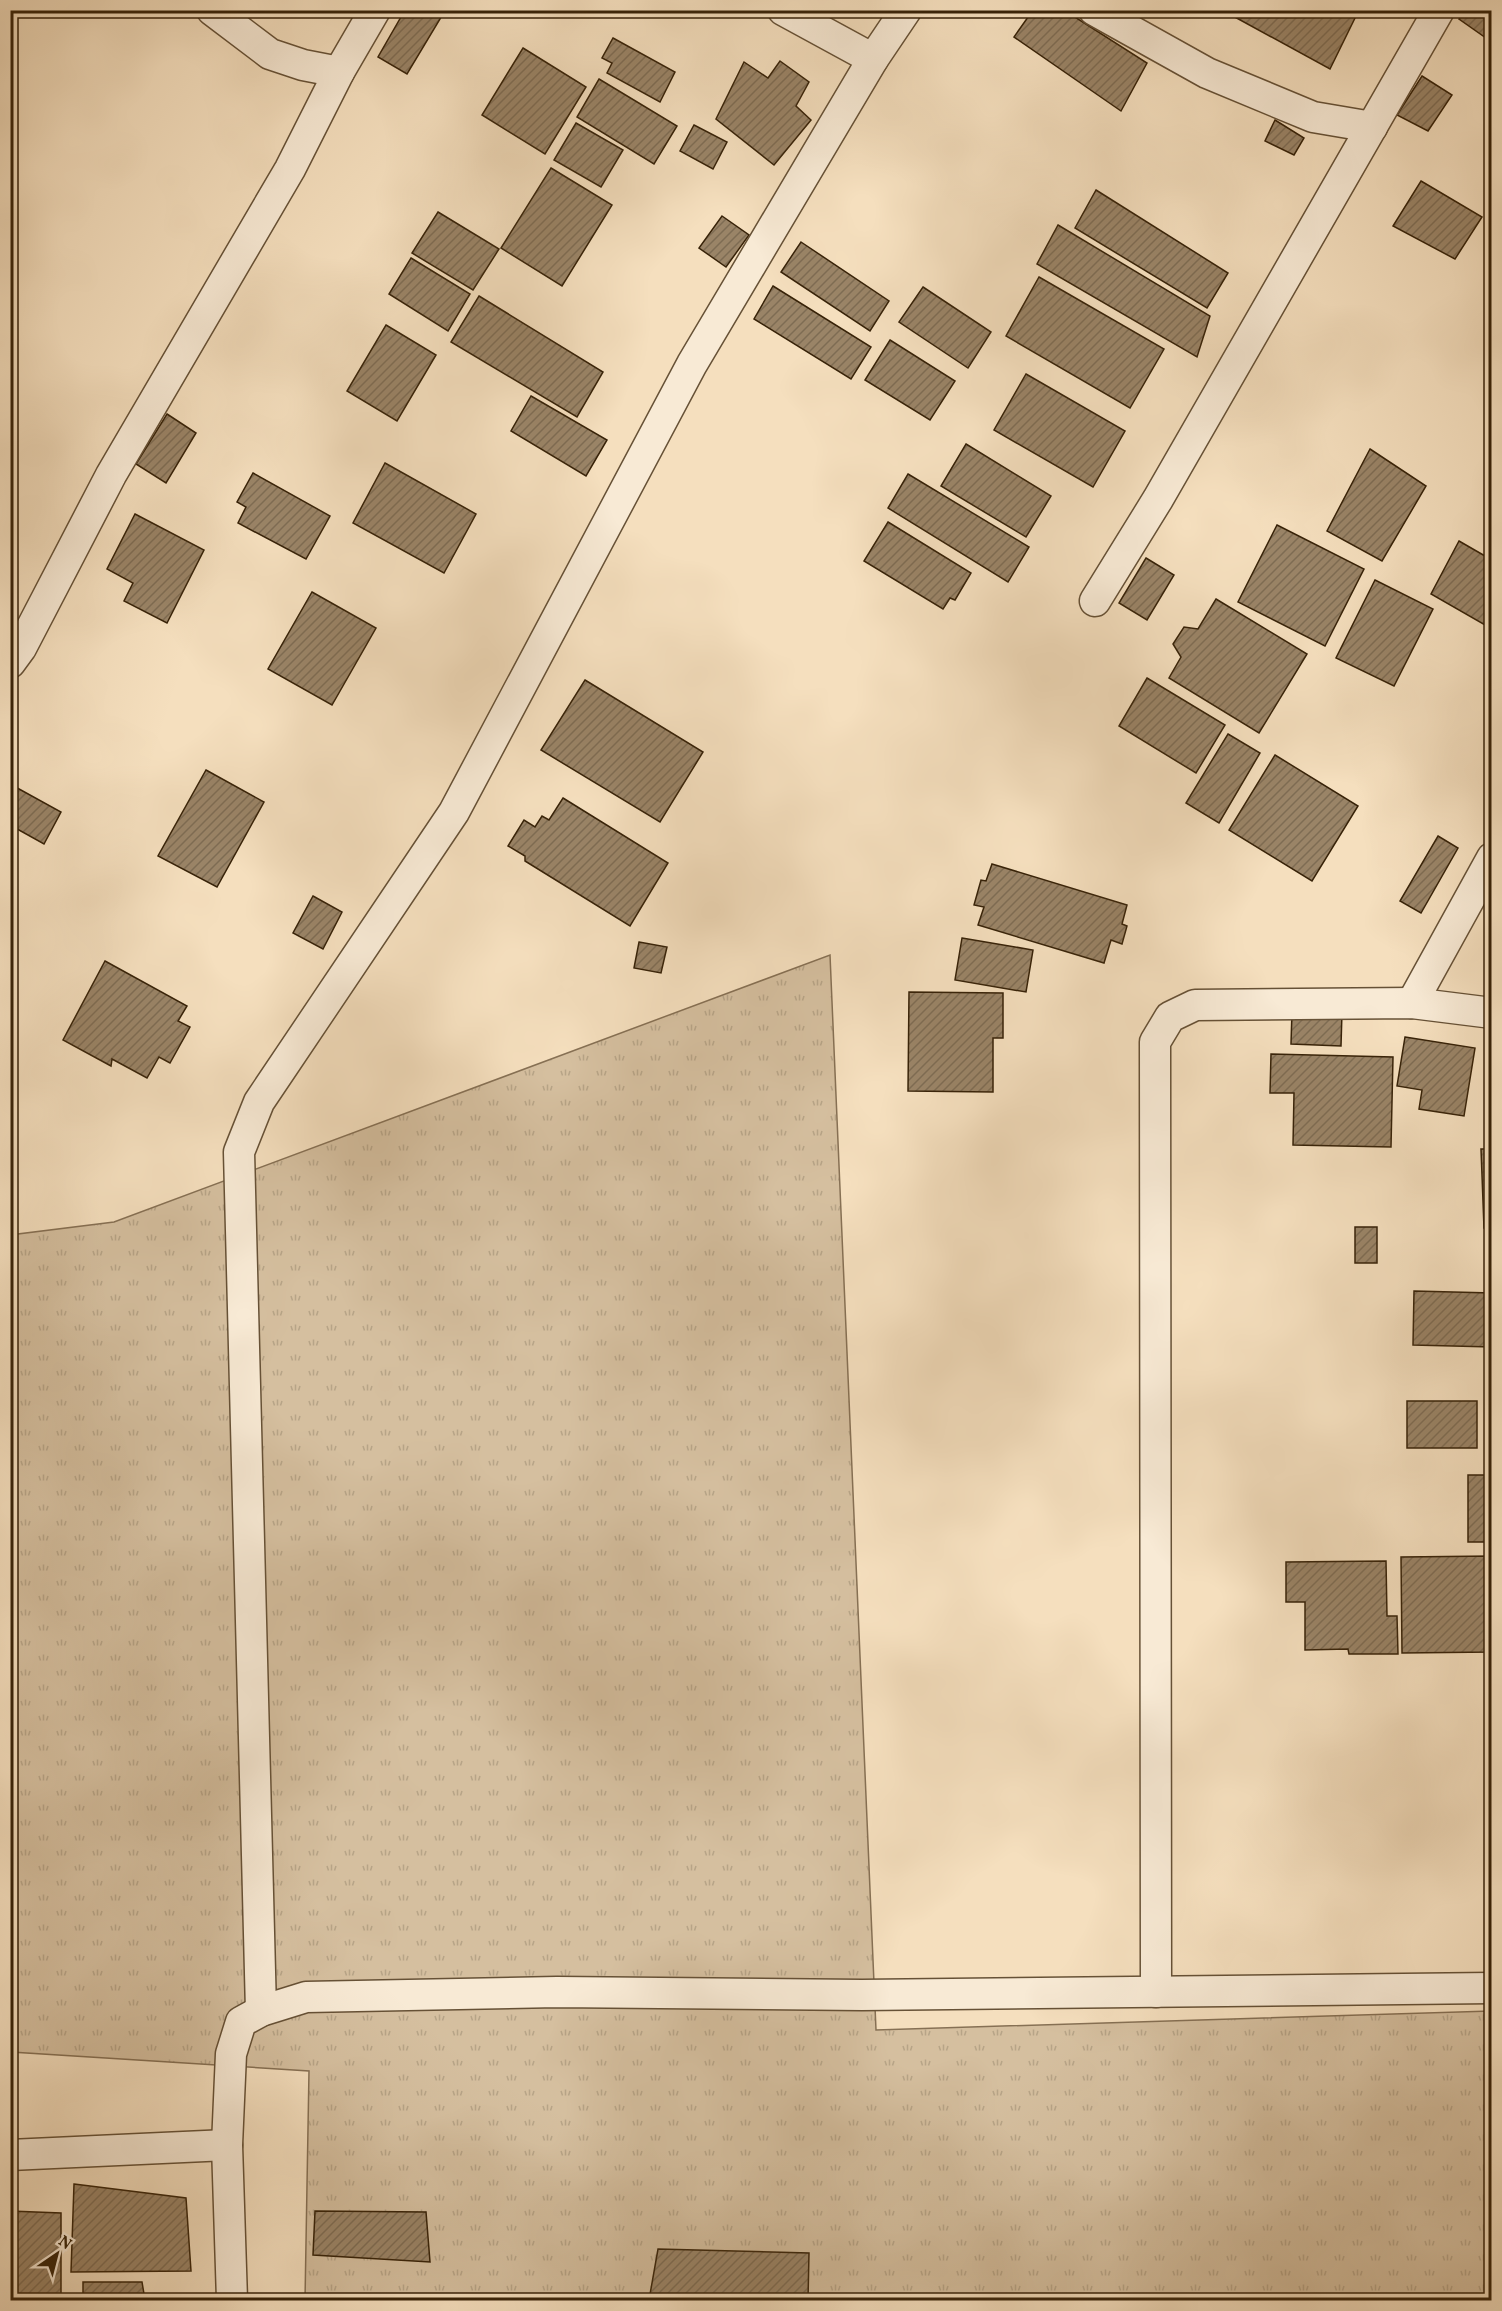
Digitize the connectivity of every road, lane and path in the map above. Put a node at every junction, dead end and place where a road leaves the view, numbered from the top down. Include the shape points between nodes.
1 (212, 10) edge
2 (375, 10) edge
3 (783, 10) edge
4 (906, 10) edge
5 (1094, 10) edge
6 (1439, 10) edge
7 (873, 59) junction
8 (339, 72) junction
9 (1372, 127) junction
10 (1095, 601) dead end
11 (10, 663) edge
12 (1491, 858) edge
13 (1412, 1003) junction
14 (1491, 1013) edge
15 (1491, 1988) edge
16 (1156, 1992) junction
17 (261, 2011) junction
18 (227, 2145) junction
19 (10, 2155) edge
20 (232, 2301) edge

1 - 8 street via 270,54
2 - 8 street
3 - 7 street
4 - 7 street
5 - 9 street via 1207,73 1313,117
6 - 9 street
7 - 17 street via 692,364 454,812 259,1102 239,1152
8 - 11 street via 290,169 111,475
9 - 10 street
12 - 13 street
13 - 14 street
13 - 16 street via 1195,1005 1170,1017 1155,1042
15 - 16 street
16 - 17 street via 557,1992 306,1997
17 - 18 street via 241,2022 231,2054
18 - 19 street
18 - 20 street

